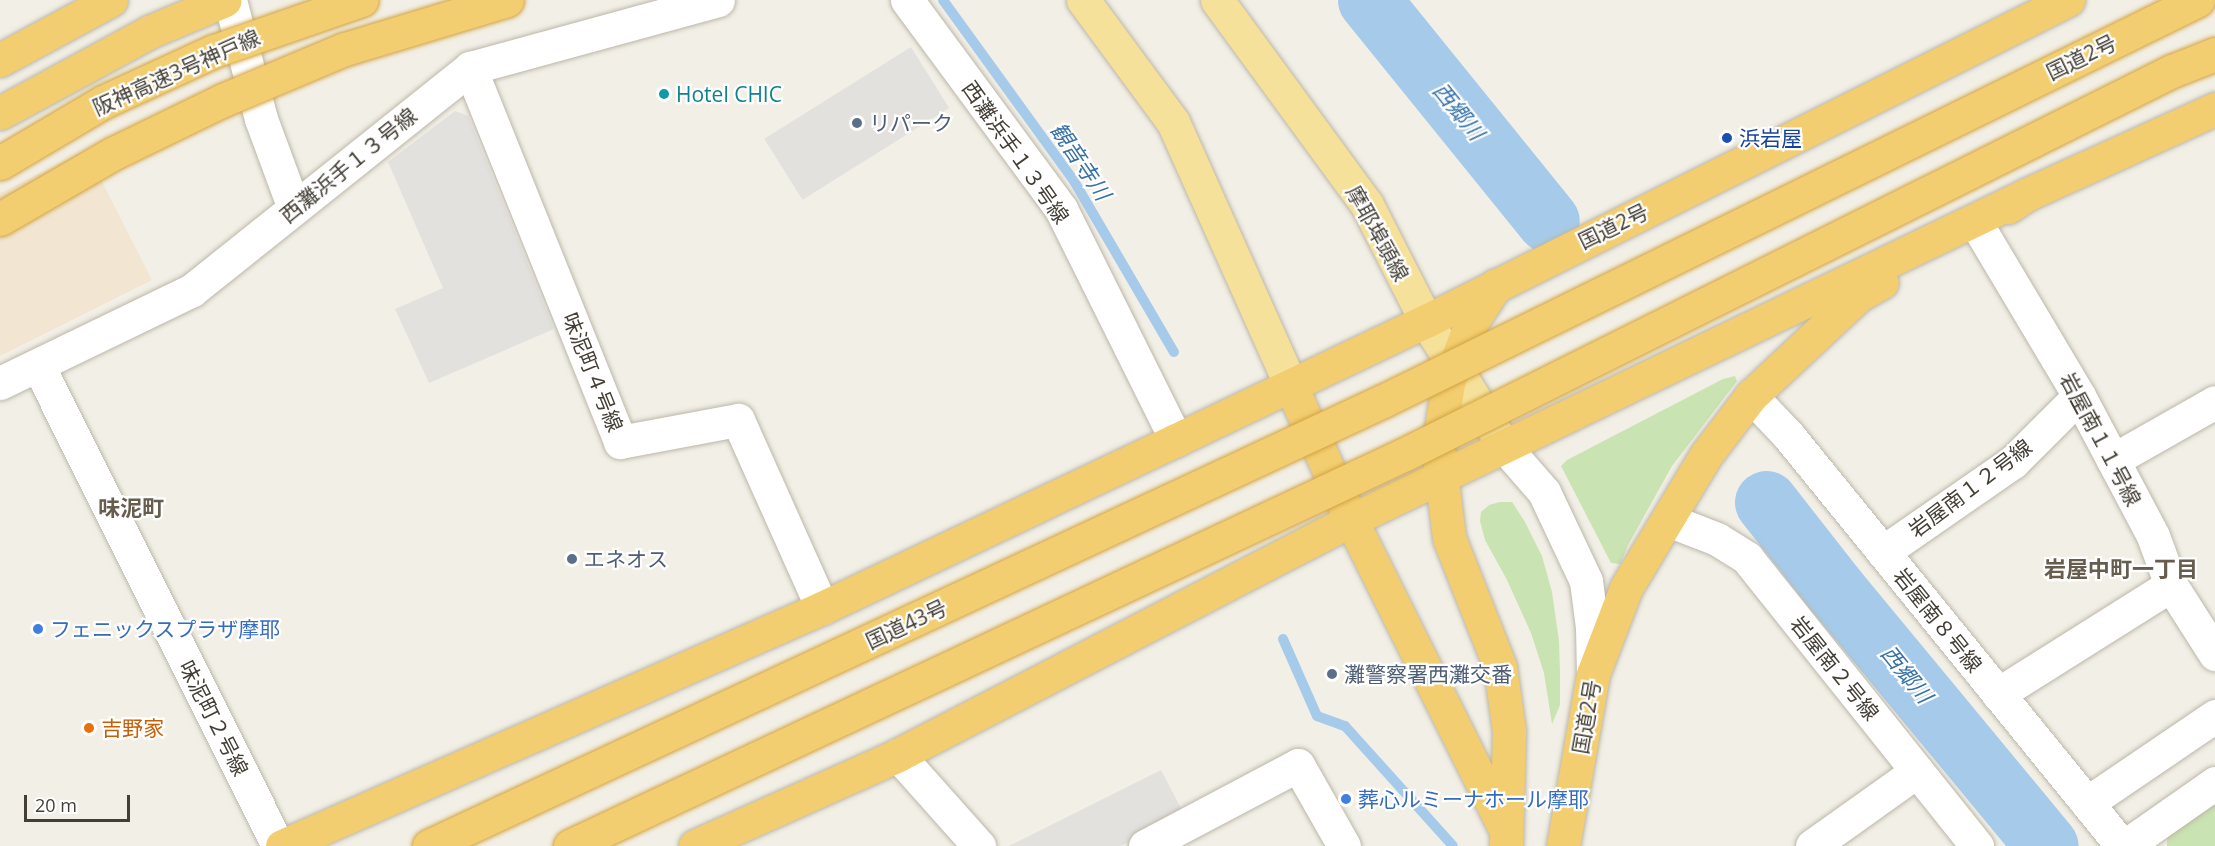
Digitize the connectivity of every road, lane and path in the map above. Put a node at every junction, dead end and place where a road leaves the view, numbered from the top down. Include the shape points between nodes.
1 (111, 0) edge
2 (225, 0) edge
3 (230, 0) edge
4 (361, 0) edge
5 (507, 0) edge
6 (718, 0) edge
7 (907, 0) edge
8 (1083, 0) edge
9 (1217, 0) edge
10 (2068, 0) edge
11 (2198, 0) edge
12 (2215, 54) edge
13 (0, 60) edge
14 (470, 68) junction
15 (2215, 109) edge
16 (0, 113) edge
17 (0, 163) edge
18 (2026, 195) junction
19 (294, 208) junction
20 (0, 219) edge
21 (1979, 228) junction
22 (1497, 284) junction
23 (1426, 321) junction
24 (38, 365) junction
25 (1453, 369) junction
26 (0, 383) edge
27 (1291, 386) junction
28 (1751, 396) junction
29 (2079, 396) junction
30 (1383, 401) joint
31 (2215, 402) edge
32 (1176, 440) junction
33 (1504, 446) junction
34 (2113, 460) junction
35 (1440, 477) junction
36 (1351, 520) junction
37 (1668, 520) junction
38 (1883, 552) junction
39 (2171, 585) junction
40 (822, 608) junction
41 (2215, 654) edge
42 (1593, 674) junction
43 (1998, 694) junction
44 (2215, 716) edge
45 (898, 755) junction
46 (1917, 771) junction
47 (2215, 783) edge
48 (2087, 803) junction
49 (1506, 839) edge
50 (280, 846) edge
51 (429, 846) edge
52 (570, 846) edge
53 (695, 846) edge
54 (979, 846) edge
55 (1145, 846) edge
56 (1344, 846) edge
57 (1563, 846) edge
58 (1812, 846) edge
59 (1977, 846) edge
60 (2123, 846) edge

1 - 13 highway
2 - 16 highway, 阪神高速3号神戸線 via 149,32
3 - 19 street via 261,119
4 - 17 highway, 阪神高速3号神戸線, bridge via 214,51 103,102
5 - 20 highway, bridge via 345,49 221,101 114,153
6 - 14 street, 西灘浜手１３号線
7 - 32 street, 西灘浜手１３号線 via 1061,209
8 - 27 main road via 1173,122
9 - 23 main road, 摩耶埠頭線 via 1367,205
10 - 22 highway, 国道2号
11 - 30 highway, 国道2号, bridge
12 - 52 highway, bridge via 2162,76 1405,454
14 - 19 street, 西灘浜手１３号線
14 - 40 street, 味泥町４号線 via 620,441 738,420
15 - 18 highway, 国道2号
18 - 21 highway, 国道2号
18 - 33 highway, 国道2号
19 - 24 street, 西灘浜手１３号線 via 192,290
21 - 28 highway, 国道2号 via 1859,295
21 - 29 street, 岩屋南１１号線
22 - 23 highway, 国道2号
22 - 25 highway via 1471,323
23 - 25 main road, 摩耶埠頭線
23 - 27 highway, 国道2号
24 - 26 street, 西灘浜手１３号線
24 - 50 street, 味泥町２号線
25 - 33 main road, 摩耶埠頭線
25 - 35 highway via 1438,448
27 - 32 highway, 国道2号
27 - 36 highway
28 - 37 highway, 国道2号 via 1706,455
28 - 38 street, 岩屋南８号線 via 1788,435
29 - 34 street, 岩屋南１１号線
29 - 38 street, 岩屋南１２号線 via 2013,462
30 - 51 highway, 国道43号, bridge
31 - 34 street
32 - 40 highway, 国道2号
33 - 35 highway, 国道2号
33 - 42 street via 1544,492 1586,581
34 - 39 street, 岩屋南１１号線 via 2153,537
35 - 36 highway, 国道2号
35 - 49 highway via 1449,538 1500,667 1509,731
36 - 45 highway, 国道2号
36 - 49 highway
37 - 42 highway, 国道2号 via 1626,588
37 - 46 street, 岩屋南２号線 via 1717,539 1747,558
38 - 43 street, 岩屋南８号線
39 - 41 street, 岩屋南１１号線
39 - 43 street
40 - 50 highway, 国道2号
42 - 57 highway, 国道2号
43 - 48 street, 岩屋南８号線
44 - 48 street
45 - 53 highway, 国道2号
45 - 54 street
46 - 58 street
46 - 59 street, 岩屋南２号線
47 - 60 street
48 - 60 street, 岩屋南８号線
55 - 56 street via 1298,765

